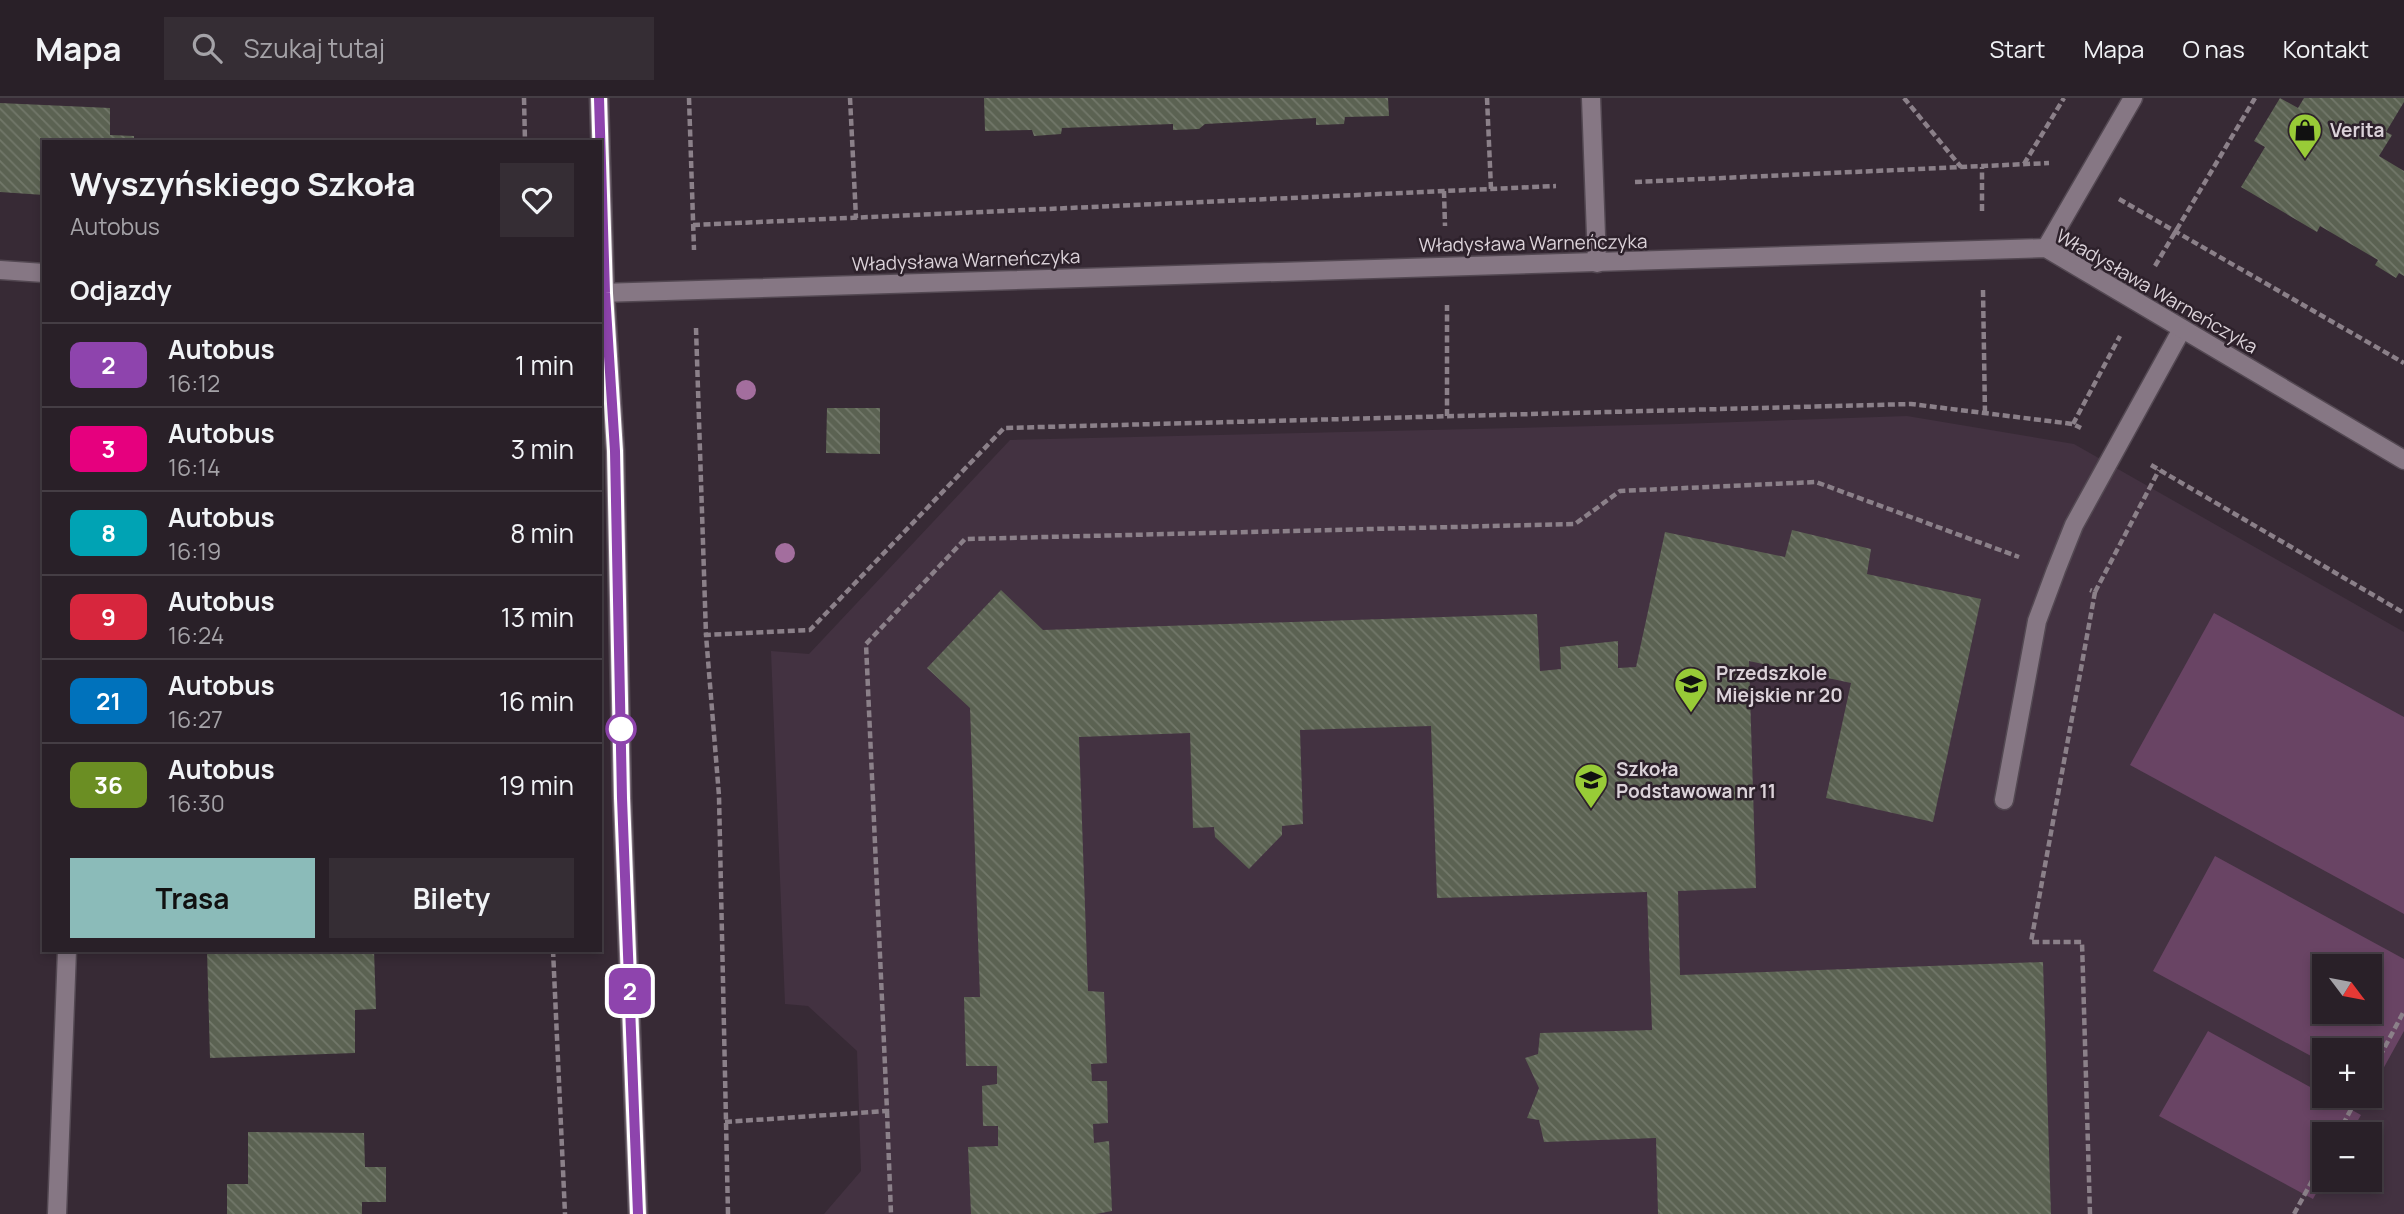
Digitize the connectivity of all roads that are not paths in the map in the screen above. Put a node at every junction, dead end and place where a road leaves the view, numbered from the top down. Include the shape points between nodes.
1 (599, 98) edge
2 (1591, 98) edge
3 (2133, 98) edge
4 (600, 140) edge
5 (602, 244) edge
6 (2046, 248) junction
7 (1597, 263) junction
8 (0, 270) edge
9 (42, 272) edge
10 (603, 293) edge
11 (2182, 329) junction
12 (2404, 460) edge
13 (2004, 800) dead end
14 (67, 952) edge
15 (57, 1214) edge
16 (638, 1214) edge

1 - 4 street
2 - 7 street
3 - 6 street
5 - 10 street
6 - 7 street, Władysława Warneńczyka
6 - 11 street, Władysława Warneńczyka
7 - 10 street, Władysława Warneńczyka
8 - 9 street
10 - 16 street via 615,451
11 - 12 street, Władysława Warneńczyka
11 - 13 street via 2074,525 2056,570 2037,621
14 - 15 street

